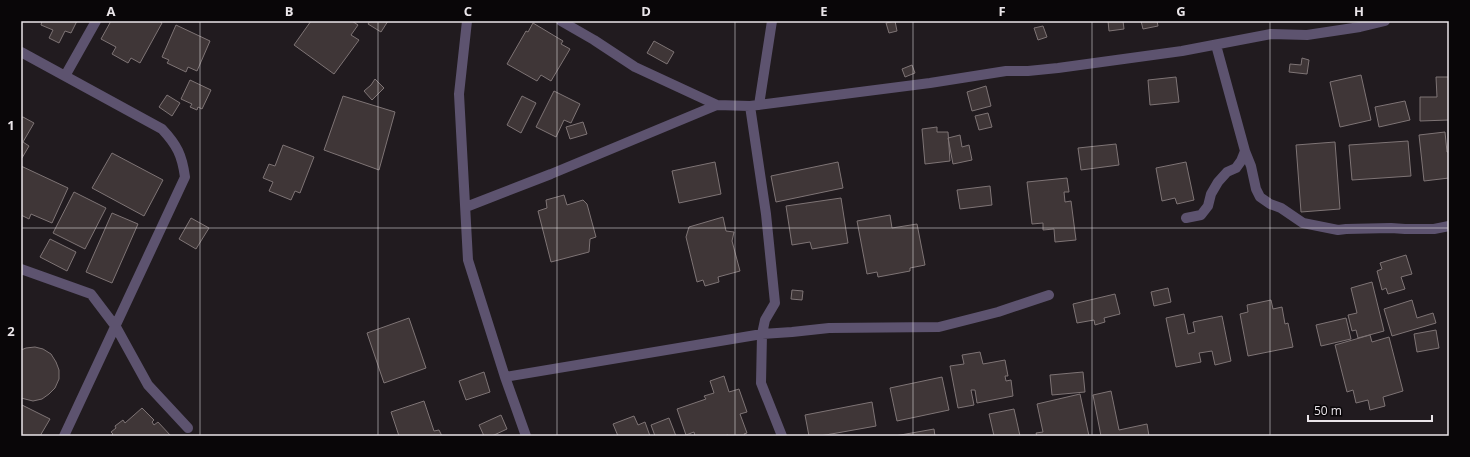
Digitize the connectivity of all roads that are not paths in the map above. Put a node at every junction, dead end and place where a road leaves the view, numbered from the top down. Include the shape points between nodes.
1 (96, 21) edge
2 (468, 21) edge
3 (561, 21) edge
4 (772, 21) edge
5 (1385, 21) edge
6 (1216, 45) junction
7 (21, 52) edge
8 (65, 76) junction
9 (717, 105) junction
10 (754, 105) junction
11 (1245, 151) junction
12 (466, 207) junction
13 (1186, 218) dead end
14 (1449, 226) edge
15 (21, 269) edge
16 (1049, 295) dead end
17 (116, 327) junction
18 (762, 334) junction
19 (505, 377) junction
20 (188, 428) dead end
21 (64, 436) edge
22 (526, 436) edge
23 (782, 436) edge

1 - 8 street
2 - 12 street via 459,94
3 - 9 street via 635,67
4 - 10 street
5 - 6 street via 1307,35 1272,34
6 - 10 street via 1058,68 1006,71
6 - 11 street
7 - 8 street
8 - 17 street via 162,129 174,142 183,164 183,183
9 - 10 street
9 - 12 street
10 - 18 street via 775,304 765,320
11 - 13 street via 1236,168 1227,172 1218,182 1208,206 1200,215
11 - 14 street via 1260,198 1303,223 1338,230 1434,229
12 - 19 street via 468,260
15 - 17 street via 91,294
16 - 18 street via 998,312 939,327 829,328
17 - 20 street via 148,385
17 - 21 street
18 - 19 street
18 - 23 street via 761,383
19 - 22 street

